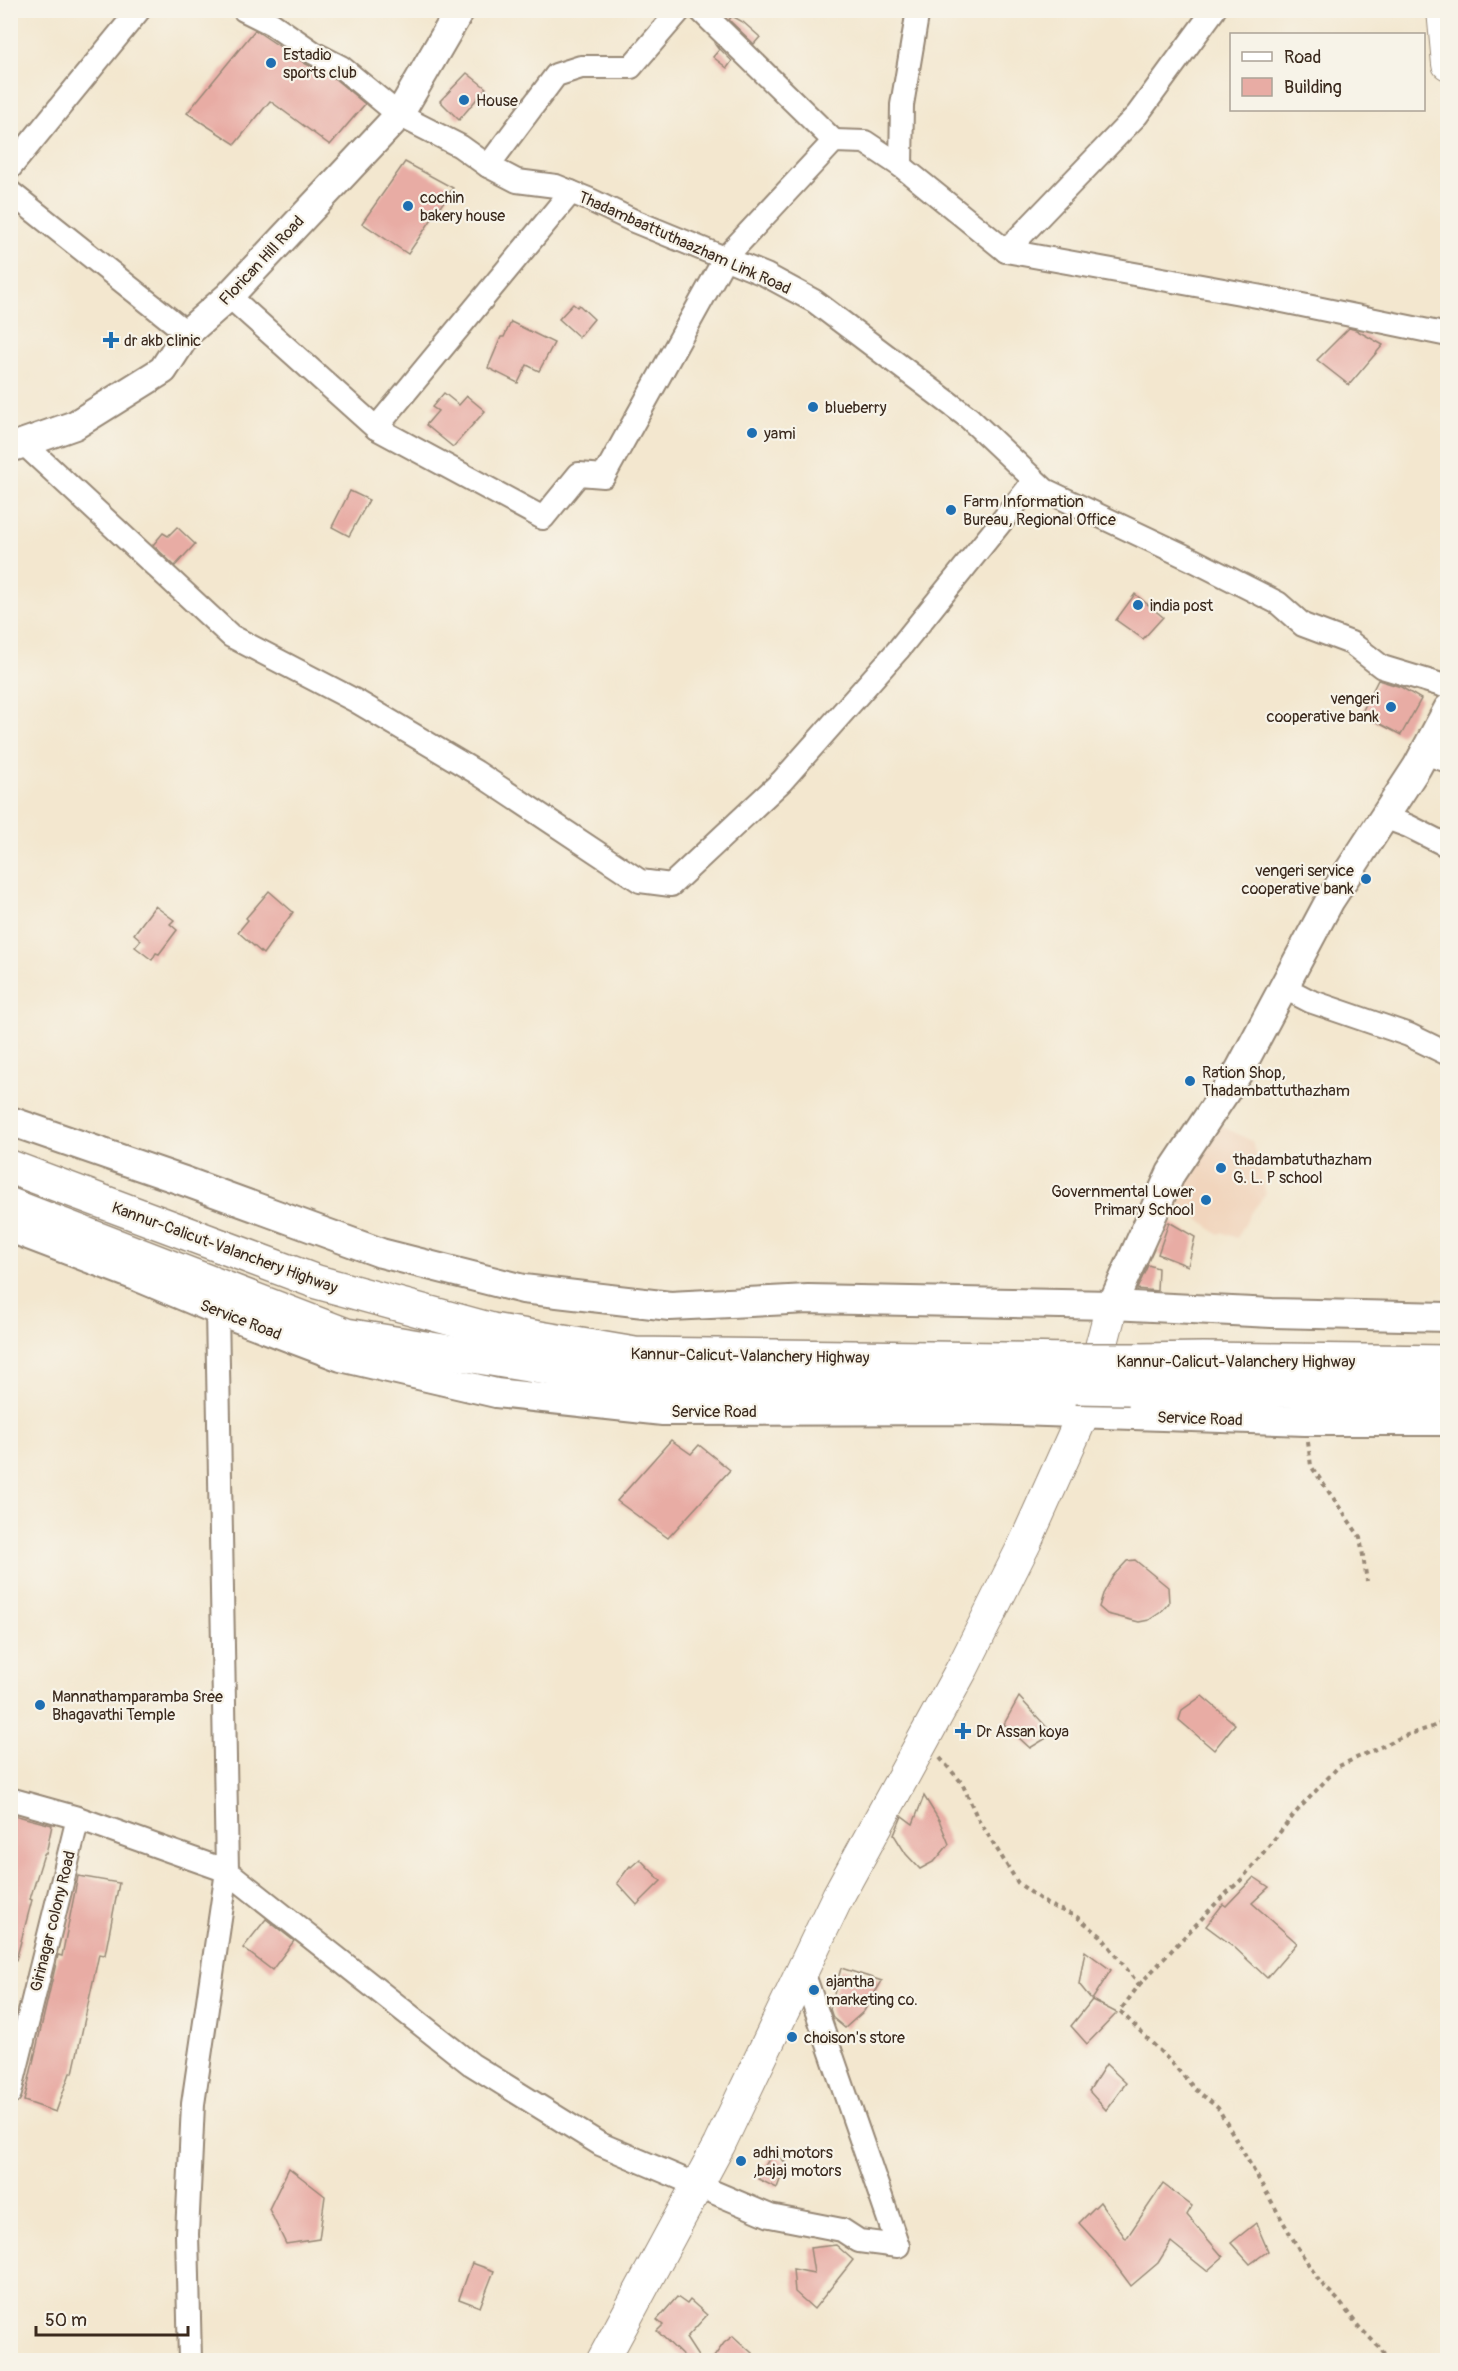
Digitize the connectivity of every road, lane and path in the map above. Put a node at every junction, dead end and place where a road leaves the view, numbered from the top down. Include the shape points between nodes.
1 (139, 10) edge
2 (244, 10) edge
3 (460, 10) edge
4 (680, 10) edge
5 (700, 10) edge
6 (918, 10) edge
7 (1214, 10) edge
8 (1443, 10) edge
9 (1448, 64) edge
10 (399, 115) junction
11 (834, 141) junction
12 (488, 166) junction
13 (901, 166) junction
14 (10, 168) edge
15 (10, 192) edge
16 (571, 192) junction
17 (1006, 251) junction
18 (725, 258) junction
19 (229, 297) junction
20 (187, 333) junction
21 (1448, 335) edge
22 (376, 428) junction
23 (17, 446) edge
24 (1034, 481) junction
25 (1448, 687) edge
26 (1448, 709) edge
27 (1436, 757) edge
28 (1384, 817) junction
29 (1448, 846) edge
30 (1283, 987) junction
31 (1448, 1054) edge
32 (10, 1121) edge
33 (10, 1167) edge
34 (10, 1205) edge
35 (10, 1228) edge
36 (1112, 1305) junction
37 (217, 1310) junction
38 (1448, 1317) edge
39 (1448, 1362) edge
40 (1133, 1374) junction
41 (1078, 1386) junction
42 (1448, 1393) edge
43 (1305, 1421) junction
44 (1448, 1421) edge
45 (1367, 1581) dead end
46 (1448, 1719) edge
47 (924, 1739) junction
48 (10, 1799) edge
49 (78, 1818) junction
50 (227, 1871) junction
51 (802, 1969) junction
52 (1139, 1985) junction
53 (10, 2093) edge
54 (698, 2184) junction
55 (190, 2361) edge
56 (603, 2361) edge
57 (1389, 2361) edge

1 - 14 street
2 - 10 street, Thadambaattuthaazham Link Road via 341,67
3 - 10 street, Florican Hill Road
4 - 12 street via 631,68 582,67 556,75
5 - 11 street
6 - 13 street via 902,105
7 - 17 street via 1137,115
8 - 9 main road
10 - 12 street, Thadambaattuthaazham Link Road via 460,146
10 - 19 street, Florican Hill Road
11 - 13 street via 864,142
11 - 18 street
12 - 16 street, Thadambaattuthaazham Link Road via 517,181
13 - 17 street
15 - 20 street
16 - 18 street, Thadambaattuthaazham Link Road
16 - 22 street
17 - 21 street
18 - 22 street via 604,476 579,474 543,518
18 - 24 street, Thadambaattuthaazham Link Road via 814,301 969,418
19 - 20 street, Florican Hill Road
19 - 22 street
20 - 23 street, Florican Hill Road via 163,370 75,425
23 - 24 street via 231,636 356,701 476,772 640,882 671,885 782,781 898,650
24 - 25 street, Thadambaattuthaazham Link Road via 1045,490 1278,603 1303,625 1351,643 1382,667
26 - 27 street
27 - 28 street
28 - 29 street
28 - 30 street via 1330,900
30 - 31 street
30 - 36 street via 1239,1071 1171,1173
32 - 36 street via 381,1253 523,1289 670,1306 808,1299
33 - 41 highway, Kannur-Calicut-Valanchery Highway via 317,1282 492,1330 635,1354
34 - 41 highway via 346,1335 619,1380
35 - 37 street, Service Road
36 - 38 street
36 - 41 main road
37 - 41 street, Service Road via 341,1357 507,1394 663,1411
37 - 50 street
39 - 40 highway, Kannur-Calicut-Valanchery Highway via 1214,1359
40 - 41 highway, Kannur-Calicut-Valanchery Highway, bridge
40 - 42 highway
41 - 43 street, Service Road via 1138,1416
41 - 47 main road via 1026,1541
43 - 44 street, Service Road
43 - 45 path via 1311,1466 1360,1537
46 - 52 path via 1339,1766 1241,1880
47 - 51 main road
47 - 52 path via 962,1784 1018,1883 1047,1904 1077,1917 1101,1936
48 - 49 street
49 - 50 street
49 - 53 street, Girinagar colony Road
50 - 54 street via 471,2064 600,2144
50 - 55 street via 193,2104 187,2234
51 - 54 main road
51 - 54 street via 898,2246 860,2241 842,2230 771,2216
52 - 57 path via 1120,2011 1218,2108 1320,2282
54 - 56 main road

